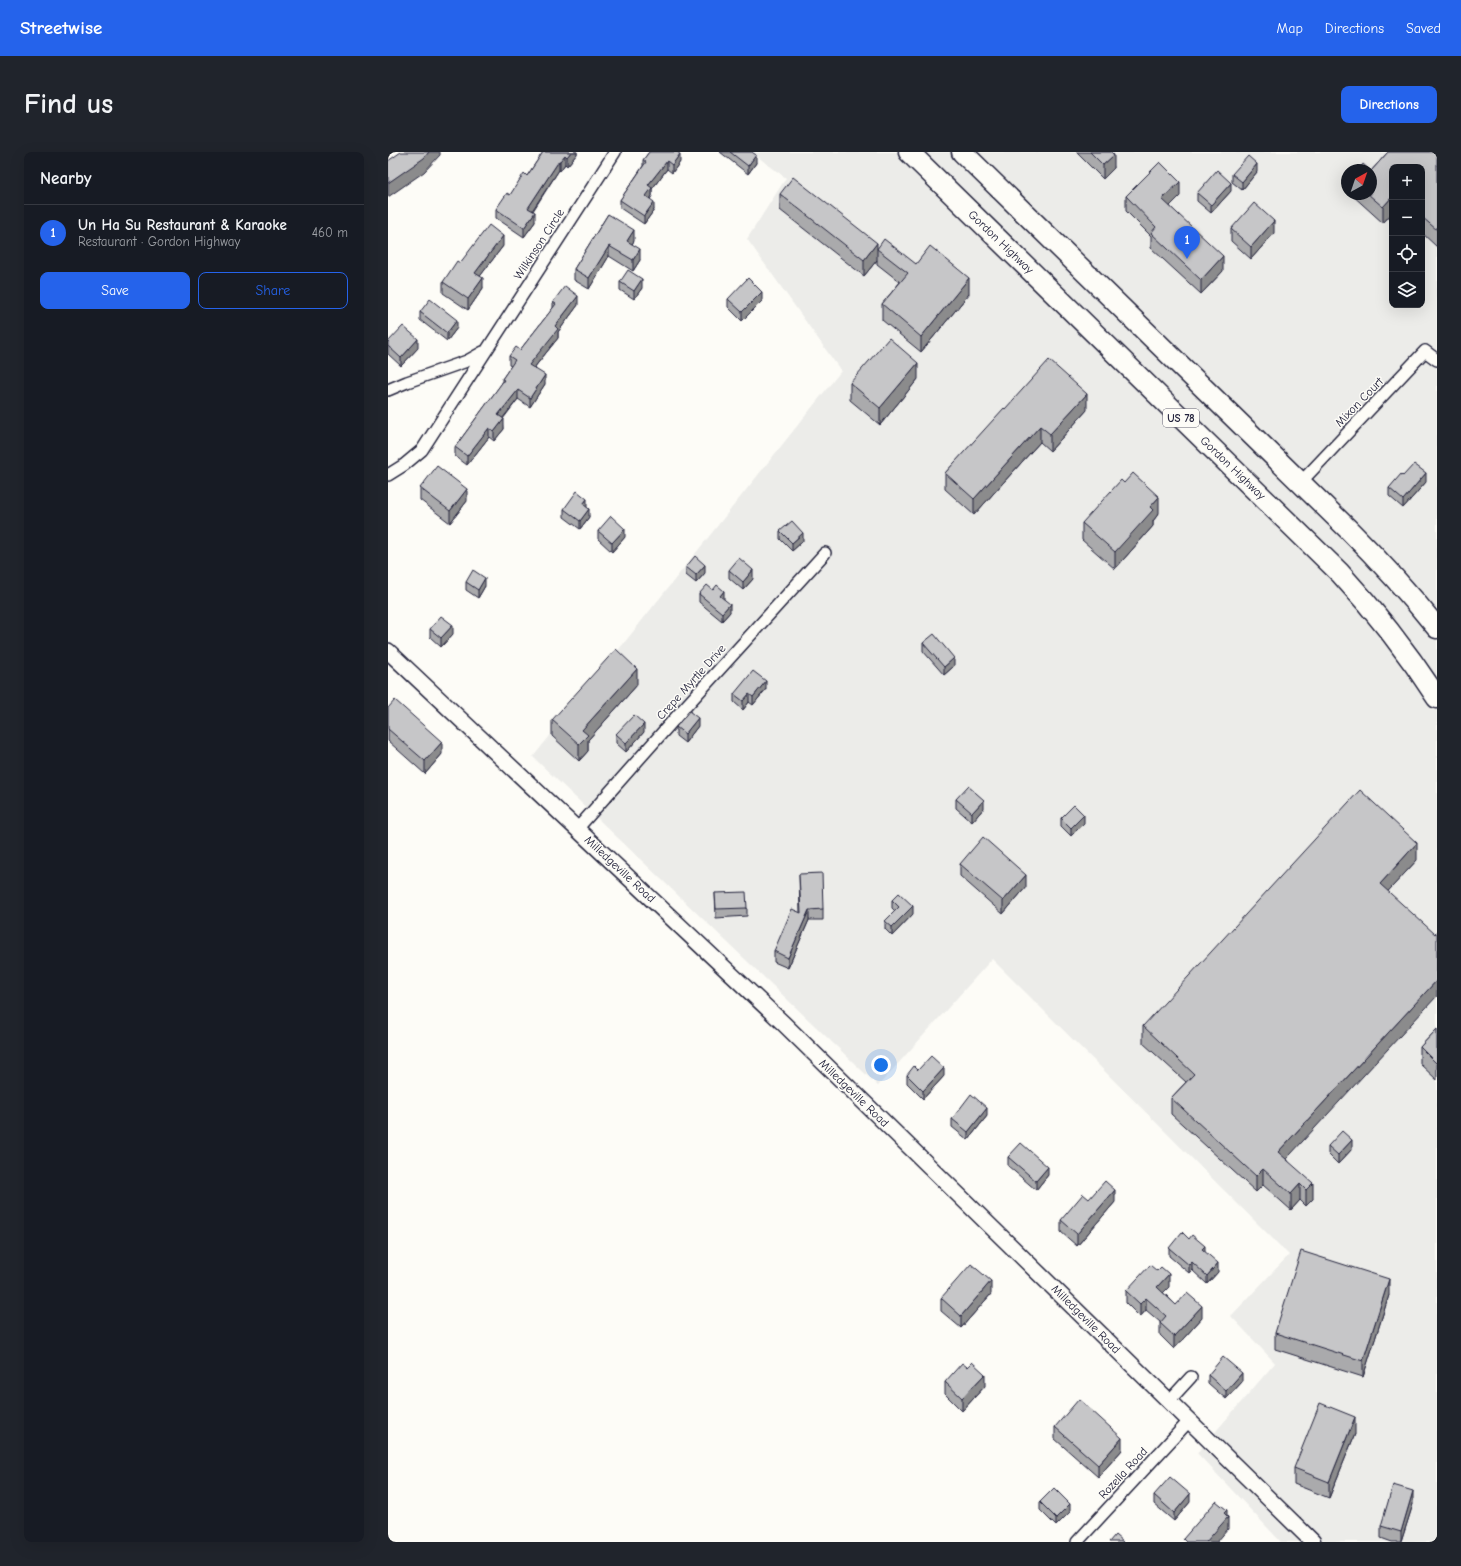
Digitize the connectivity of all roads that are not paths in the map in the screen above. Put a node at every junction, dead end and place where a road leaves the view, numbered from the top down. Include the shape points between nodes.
1 (615, 152) edge
2 (909, 152) edge
3 (962, 152) edge
4 (485, 351) junction
5 (1437, 360) edge
6 (388, 390) edge
7 (388, 475) edge
8 (1301, 482) junction
9 (825, 553) dead end
10 (1437, 628) edge
11 (388, 651) edge
12 (1437, 698) edge
13 (577, 829) junction
14 (1191, 1377) dead end
15 (1169, 1402) junction
16 (1189, 1421) junction
17 (1077, 1542) edge
18 (1313, 1542) edge

1 - 4 street, Wilkinson Circle
2 - 12 highway, Gordon Highway / US 78 via 1340,573 1372,608
3 - 8 highway
4 - 6 street, Wilkinson Circle via 467,361
4 - 7 street, Wilkinson Circle via 422,450
5 - 8 street, Mixon Court via 1425,351
8 - 10 highway via 1378,559
9 - 13 street, Crepe Myrtle Drive
11 - 13 street, Milledgeville Road
13 - 15 street, Milledgeville Road via 783,1023
14 - 15 street
15 - 16 street, Milledgeville Road
16 - 17 street, Rozella Road
16 - 18 street, Milledgeville Road

